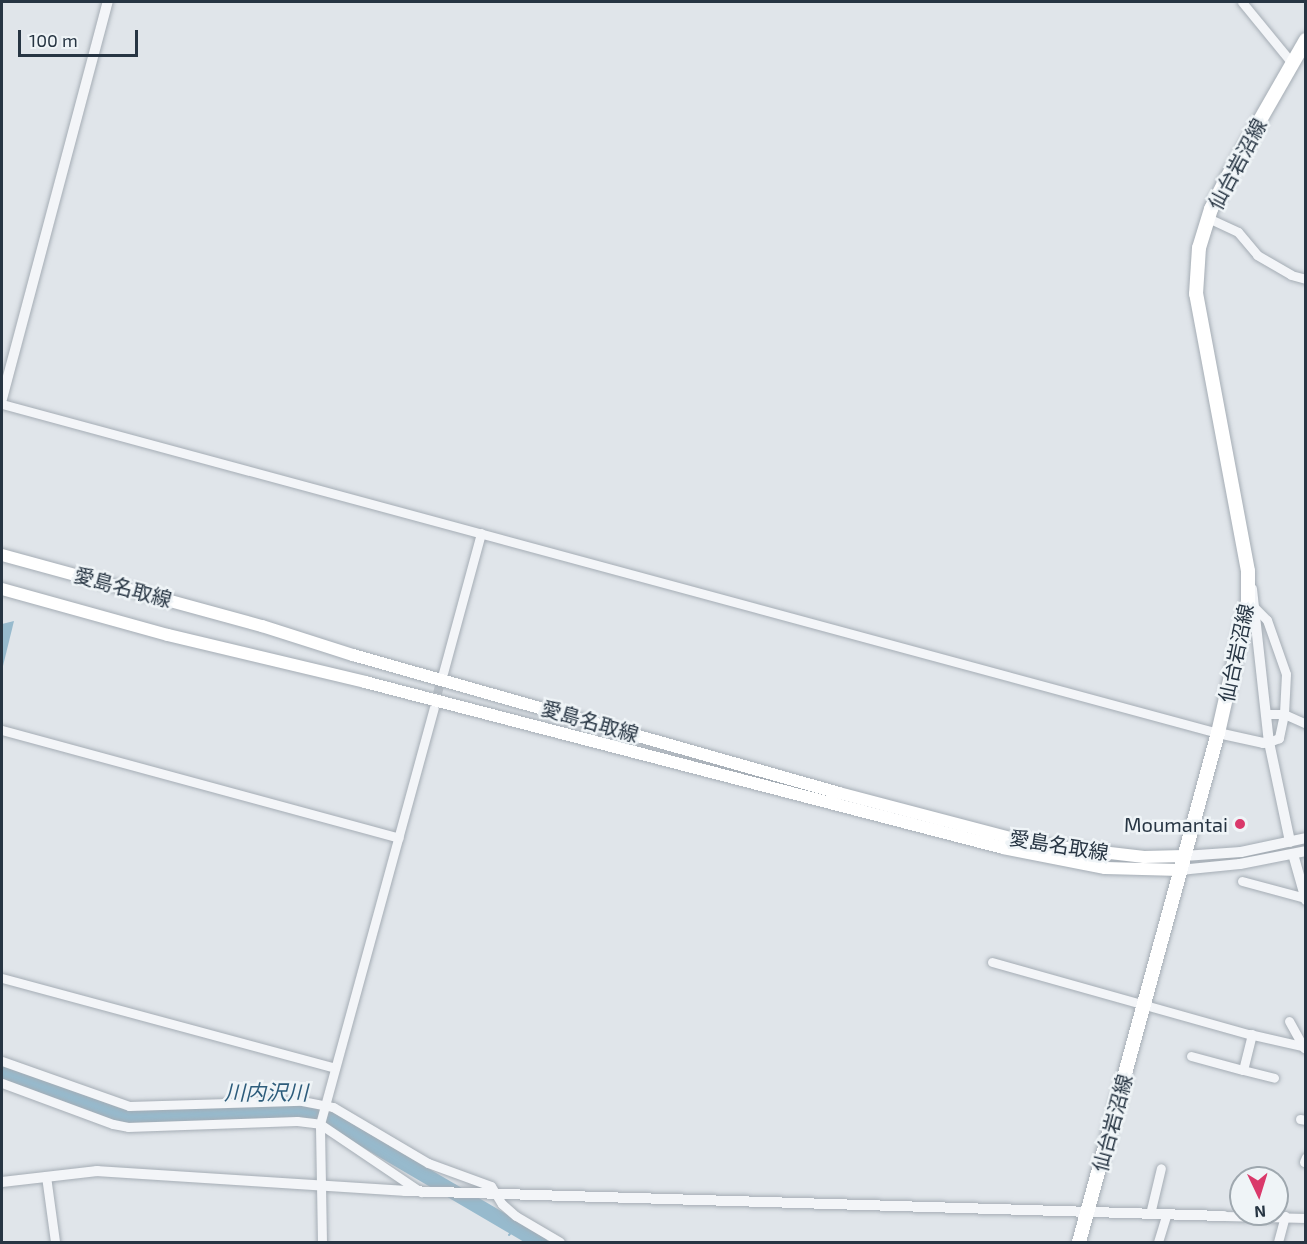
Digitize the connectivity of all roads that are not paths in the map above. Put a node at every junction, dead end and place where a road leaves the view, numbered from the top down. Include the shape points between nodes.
1 (108, 2) edge
2 (1242, 2) edge
3 (1305, 40) edge
4 (1292, 63) junction
5 (1208, 218) junction
6 (1305, 279) edge
7 (2, 399) edge
8 (2, 404) edge
9 (481, 533) junction
10 (2, 555) edge
11 (2, 589) edge
12 (1252, 605) junction
13 (443, 674) tunnel mouth
14 (434, 708) tunnel mouth
15 (1266, 714) junction
16 (1284, 714) junction
17 (1305, 724) edge
18 (2, 730) edge
19 (1218, 733) junction
20 (1269, 741) junction
21 (399, 838) junction
22 (1305, 838) edge
23 (1290, 842) junction
24 (1305, 850) edge
25 (1293, 854) junction
26 (1182, 863) junction
27 (1242, 880) dead end
28 (1305, 899) edge
29 (992, 962) dead end
30 (2, 978) edge
31 (1144, 1005) junction
32 (1289, 1021) dead end
33 (1252, 1035) junction
34 (1305, 1048) edge
35 (1191, 1056) dead end
36 (2, 1061) edge
37 (335, 1068) junction
38 (1243, 1070) junction
39 (1274, 1078) dead end
40 (2, 1083) edge
41 (325, 1107) junction
42 (320, 1123) junction
43 (1161, 1168) dead end
44 (46, 1176) junction
45 (2, 1182) edge
46 (320, 1188) junction
47 (421, 1192) junction
48 (496, 1194) junction
49 (1087, 1213) junction
50 (1150, 1214) junction
51 (1166, 1215) junction
52 (1224, 1216) joint
53 (1229, 1216) edge
54 (1289, 1216) edge
55 (1305, 1218) edge
56 (1282, 1226) edge
57 (55, 1242) edge
58 (322, 1242) edge
59 (560, 1242) edge
60 (1079, 1242) edge
61 (1158, 1242) edge
62 (1278, 1242) edge

1 - 7 street
2 - 4 street
3 - 4 main road, 仙台岩沼線
4 - 5 main road, 仙台岩沼線
5 - 6 street via 1238,232 1257,255
5 - 12 main road, 仙台岩沼線 via 1196,266 1196,294
8 - 9 street
9 - 13 street
9 - 19 street
10 - 26 main road, 愛島名取線 via 1023,842
11 - 26 main road, 愛島名取線 via 1003,848 1105,868
12 - 15 street
12 - 16 street via 1267,620 1286,674
12 - 19 main road, 仙台岩沼線
14 - 21 street
15 - 16 street
15 - 20 street
16 - 17 street
16 - 20 street via 1279,738
18 - 21 street
19 - 20 street
19 - 26 main road, 仙台岩沼線
20 - 23 street
21 - 37 street
22 - 23 street
23 - 26 street
24 - 25 street
25 - 26 street via 1240,864
25 - 28 street
26 - 31 main road, 仙台岩沼線
27 - 28 street
29 - 31 street
30 - 37 street
31 - 33 street
31 - 49 main road, 仙台岩沼線
32 - 34 street
33 - 34 street
33 - 38 street
35 - 38 street
36 - 41 street via 129,1107 302,1101
37 - 41 street
38 - 39 street
40 - 42 street via 128,1127
41 - 42 street
41 - 48 street via 445,1171 491,1186
42 - 46 street
42 - 47 street
43 - 50 street
44 - 45 street
44 - 46 street via 124,1172
44 - 57 street
46 - 47 street
46 - 58 street
47 - 48 street
48 - 49 street
48 - 59 street via 516,1216
49 - 50 street
49 - 60 main road, 仙台岩沼線
50 - 51 street
51 - 52 street
51 - 61 street
52 - 53 street
54 - 55 street
56 - 62 street

